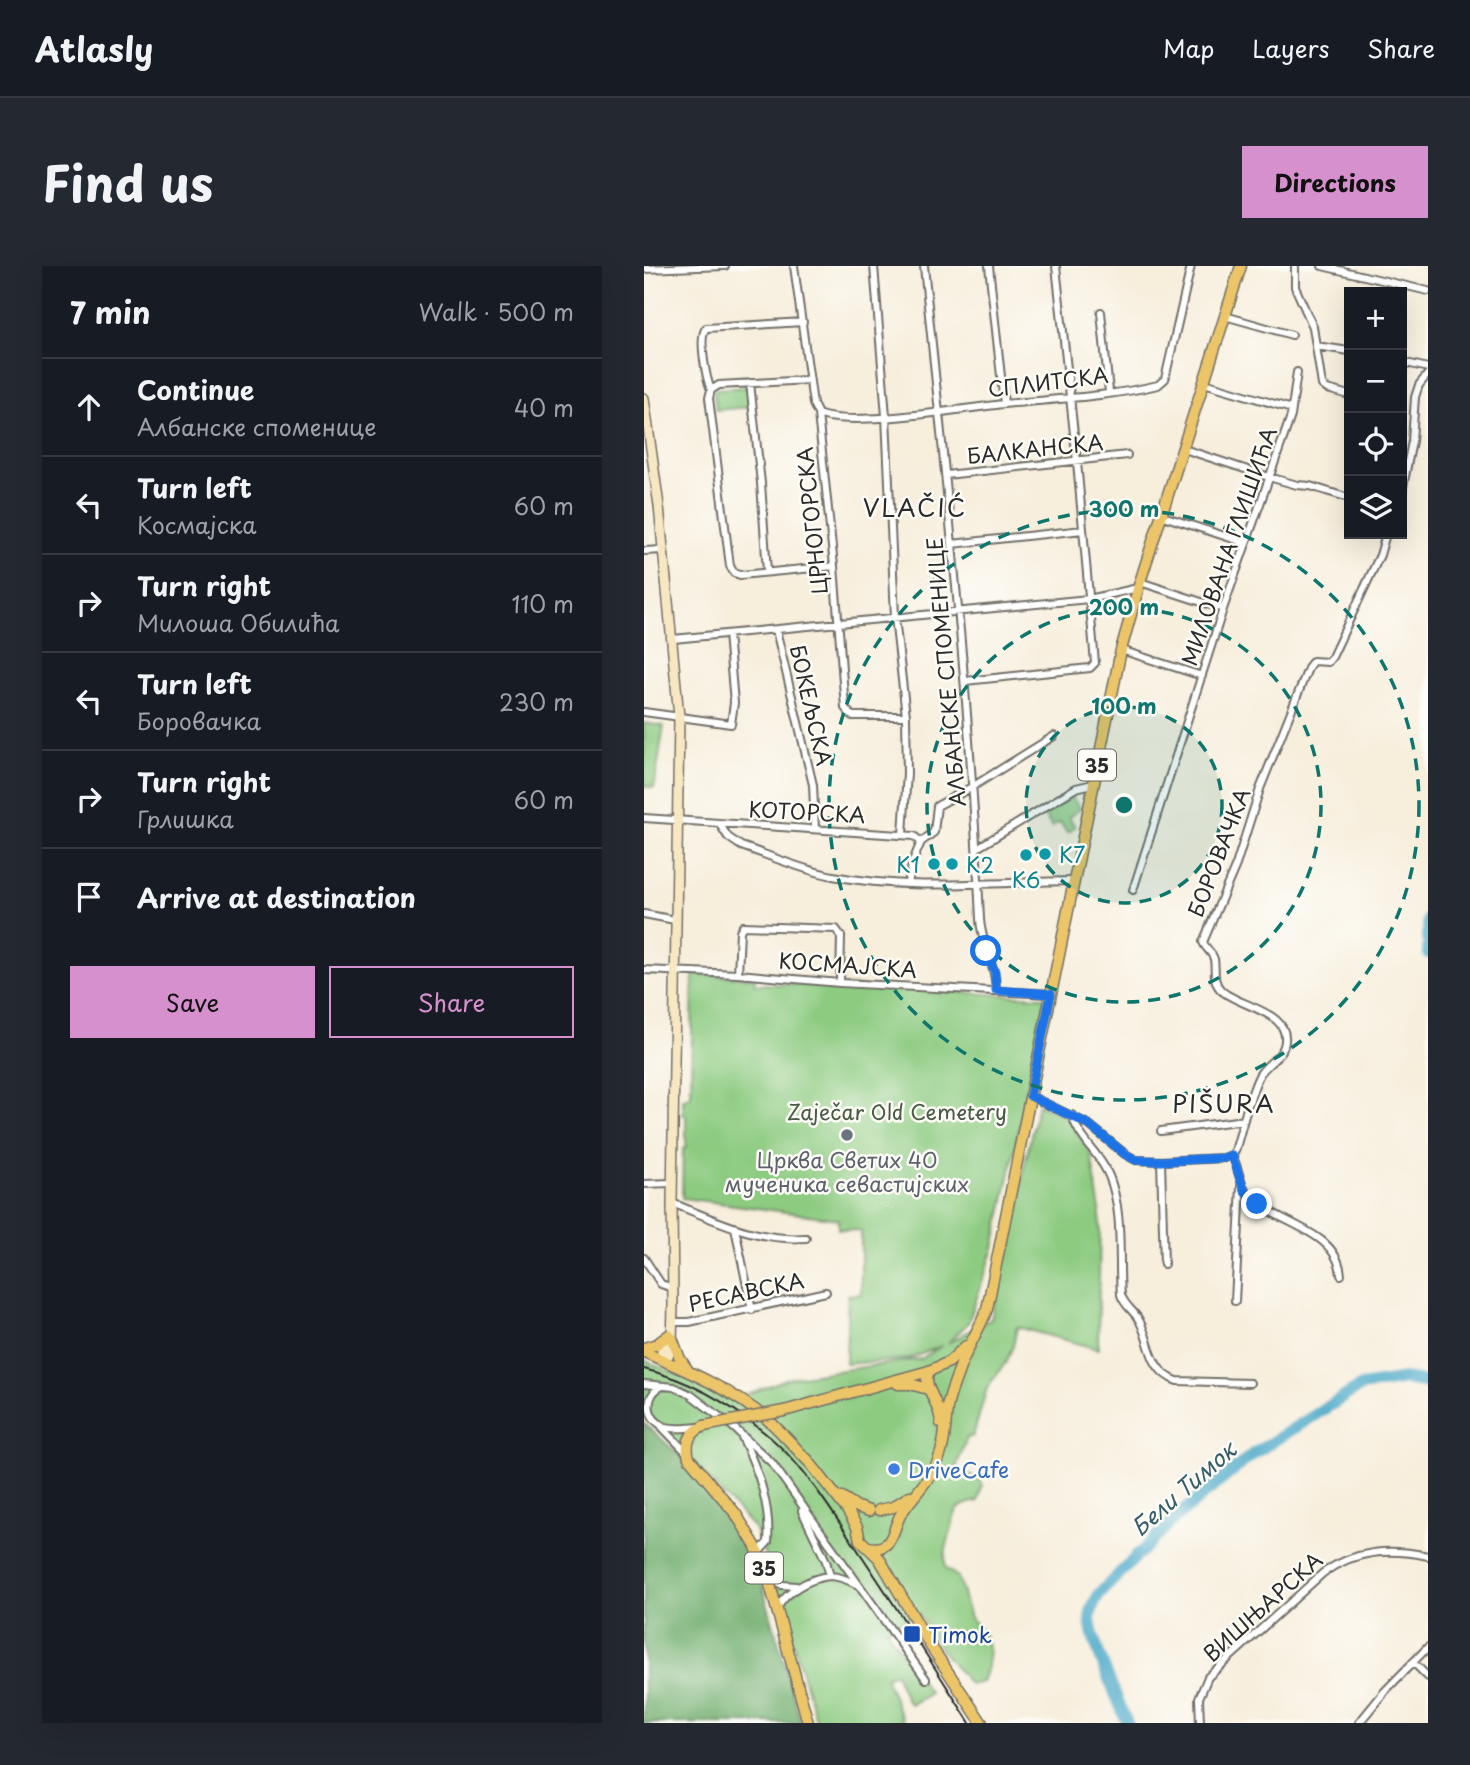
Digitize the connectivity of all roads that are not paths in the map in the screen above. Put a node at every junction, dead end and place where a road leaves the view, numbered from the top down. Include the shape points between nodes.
1 (725, 266) edge
2 (794, 266) edge
3 (874, 266) edge
4 (924, 266) edge
5 (989, 266) edge
6 (1056, 266) edge
7 (1191, 266) edge
8 (1241, 266) edge
9 (1295, 266) edge
10 (1322, 266) edge
11 (644, 269) edge
12 (1428, 291) edge
13 (1101, 312) dead end
14 (1225, 316) junction
15 (803, 322) junction
16 (1292, 335) dead end
17 (1317, 346) junction
18 (1344, 350) edge
19 (1407, 363) edge
20 (1428, 368) edge
21 (1297, 372) dead end
22 (1428, 374) edge
23 (810, 380) junction
24 (750, 383) junction
25 (1204, 383) junction
26 (711, 390) junction
27 (1109, 392) junction
28 (1344, 394) edge
29 (644, 398) edge
30 (1070, 398) junction
31 (1004, 404) junction
32 (1292, 409) junction
33 (938, 412) junction
34 (818, 414) junction
35 (886, 416) junction
36 (1184, 449) junction
37 (1127, 456) dead end
38 (1077, 462) junction
39 (946, 475) junction
40 (1405, 476) edge
41 (1269, 477) junction
42 (1344, 496) edge
43 (1163, 516) junction
44 (1083, 530) junction
45 (1385, 539) edge
46 (1246, 543) junction
47 (952, 544) junction
48 (664, 550) junction
49 (644, 551) edge
50 (834, 566) junction
51 (767, 572) junction
52 (1139, 585) junction
53 (1089, 599) junction
54 (1223, 609) junction
55 (958, 611) junction
56 (895, 617) junction
57 (839, 624) junction
58 (776, 630) junction
59 (728, 634) junction
60 (673, 639) junction
61 (1121, 650) junction
62 (1202, 676) junction
63 (965, 681) junction
64 (644, 712) edge
65 (906, 716) junction
66 (679, 717) junction
67 (1054, 736) dead end
68 (1093, 784) junction
69 (972, 787) junction
70 (644, 818) edge
71 (678, 821) junction
72 (719, 823) junction
73 (815, 829) junction
74 (903, 834) junction
75 (922, 842) junction
76 (977, 848) junction
77 (1074, 881) junction
78 (908, 883) junction
79 (978, 883) junction
80 (1133, 890) dead end
81 (644, 914) edge
82 (676, 919) junction
83 (644, 970) edge
84 (675, 971) junction
85 (738, 974) junction
86 (840, 982) junction
87 (996, 990) junction
88 (1051, 994) junction
89 (1030, 1096) junction
90 (1072, 1115) junction
91 (1244, 1121) junction
92 (1161, 1131) dead end
93 (1232, 1155) junction
94 (1161, 1161) junction
95 (672, 1183) junction
96 (644, 1184) edge
97 (1241, 1184) junction
98 (672, 1203) junction
99 (736, 1228) junction
100 (806, 1238) dead end
101 (644, 1258) edge
102 (1164, 1264) dead end
103 (995, 1275) junction
104 (1341, 1275) dead end
105 (673, 1288) junction
106 (827, 1292) dead end
107 (1235, 1301) dead end
108 (752, 1310) junction
109 (671, 1331) junction
110 (644, 1350) edge
111 (663, 1360) junction
112 (940, 1366) junction
113 (929, 1371) junction
114 (690, 1372) junction
115 (956, 1379) junction
116 (1250, 1383) dead end
117 (644, 1384) edge
118 (664, 1385) junction
119 (876, 1387) junction
120 (930, 1391) junction
121 (951, 1391) junction
122 (644, 1413) edge
123 (655, 1421) junction
124 (704, 1426) junction
125 (739, 1433) junction
126 (687, 1453) junction
127 (807, 1460) junction
128 (793, 1493) junction
129 (874, 1511) junction
130 (856, 1527) junction
131 (895, 1527) junction
132 (890, 1542) junction
133 (869, 1547) junction
134 (758, 1553) junction
135 (1428, 1556) edge
136 (766, 1572) junction
137 (830, 1576) junction
138 (858, 1584) junction
139 (802, 1585) junction
140 (777, 1609) junction
141 (911, 1614) junction
142 (1428, 1647) edge
143 (1413, 1662) junction
144 (1428, 1677) edge
145 (926, 1679) dead end
146 (808, 1723) edge
147 (982, 1723) edge
148 (1200, 1723) edge
149 (1359, 1723) edge

1 - 11 street
2 - 15 street, ЦРНОГОРСКА
3 - 35 street
4 - 33 street, АЛБАНСКЕ СПОМЕНИЦЕ
5 - 31 street
6 - 30 street
7 - 27 street, СПЛИТСКА via 1165,379 1153,386
8 - 14 main road, 35
9 - 17 street via 1295,287
10 - 12 street
13 - 27 street
14 - 16 street
14 - 25 main road, 35
15 - 23 street, ЦРНОГОРСКА
15 - 26 street via 706,328 702,334
17 - 18 street
17 - 28 street via 1322,385
19 - 20 street
21 - 32 street, МИЛОВАНА ГЛИШИЋА
22 - 40 street via 1415,397
23 - 24 street
23 - 34 street, ЦРНОГОРСКА
24 - 26 street via 719,385
24 - 51 street
25 - 32 street
25 - 36 main road, 35
26 - 51 street via 731,569 738,575
27 - 30 street, СПЛИТСКА
29 - 48 street
30 - 31 street, СПЛИТСКА
30 - 38 street
31 - 33 street, СПЛИТСКА
32 - 41 street, МИЛОВАНА ГЛИШИЋА
33 - 35 street, СПЛИТСКА
33 - 39 street, АЛБАНСКЕ СПОМЕНИЦЕ
34 - 35 street, СПЛИТСКА via 839,419
34 - 50 street, ЦРНОГОРСКА
35 - 56 street
36 - 41 street
36 - 43 main road, 35
37 - 38 street, БАЛКАНСКА
38 - 39 street, БАЛКАНСКА
38 - 44 street
39 - 47 street, АЛБАНСКЕ СПОМЕНИЦЕ
41 - 42 street
41 - 46 street, МИЛОВАНА ГЛИШИЋА
43 - 46 street
43 - 52 main road, 35
44 - 47 street
44 - 53 street
45 - 91 street, БОРОВАЧКА via 1330,661 1309,666 1203,942 1213,956 1218,987 1273,1017 1284,1035 1282,1052 1258,1078
46 - 54 street, МИЛОВАНА ГЛИШИЋА
47 - 55 street, АЛБАНСКЕ СПОМЕНИЦЕ
48 - 49 street
48 - 60 street
50 - 51 street
50 - 57 street, ЦРНОГОРСКА
52 - 53 street
52 - 54 street
52 - 61 main road, 35
53 - 55 street
53 - 63 street via 1094,666
54 - 62 street, МИЛОВАНА ГЛИШИЋА
55 - 56 street
55 - 63 street, АЛБАНСКЕ СПОМЕНИЦЕ
56 - 57 street
56 - 65 street
57 - 58 street
57 - 65 street, ЦРНОГОРСКА via 846,712 852,716
58 - 59 street
58 - 73 street, БОКЕЉСКА via 813,785
59 - 60 street
59 - 66 street via 734,703 731,723
60 - 66 street
61 - 62 street
61 - 68 main road, 35
62 - 80 street, МИЛОВАНА ГЛИШИЋА
63 - 69 street, АЛБАНСКЕ СПОМЕНИЦЕ
64 - 66 street
65 - 74 street
66 - 71 street
67 - 69 street
68 - 76 street via 1076,788
68 - 77 main road, 35
69 - 75 street via 937,806 934,832
69 - 76 street, АЛБАНСКЕ СПОМЕНИЦЕ
70 - 71 street, КОТОРСКА
71 - 72 street, КОТОРСКА
71 - 82 street
72 - 73 street, КОТОРСКА
72 - 78 street via 736,844 822,873
73 - 74 street, КОТОРСКА
74 - 75 street, КОТОРСКА
75 - 78 street
76 - 79 street, АЛБАНСКЕ СПОМЕНИЦЕ
77 - 79 street
77 - 88 main road, 35
78 - 79 street
79 - 87 street, АЛБАНСКЕ СПОМЕНИЦЕ via 981,935 994,966
81 - 82 street
82 - 84 street
83 - 84 street, КОСМАЈСКА
84 - 85 street, КОСМАЈСКА
84 - 95 street
85 - 86 street, КОСМАЈСКА
85 - 86 street via 745,925 836,929 841,936
86 - 87 street, КОСМАЈСКА
87 - 88 street, КОСМАЈСКА
88 - 89 main road, 35
89 - 90 street
89 - 103 main road, 35
90 - 94 street via 1132,1158
90 - 116 street via 1104,1165 1114,1191 1121,1296 1140,1320 1154,1359 1177,1381
91 - 92 street
91 - 93 street, БОРОВАЧКА
93 - 94 street
93 - 97 street
94 - 102 street
95 - 96 street
95 - 98 street
97 - 104 street via 1263,1208 1315,1236 1338,1261
97 - 107 street
98 - 99 street
98 - 105 street
99 - 100 street via 780,1239
99 - 108 street
101 - 105 street via 664,1286
103 - 112 main road, 35 via 968,1344
103 - 115 main road, 35 via 981,1326
105 - 109 street
106 - 108 street, РЕСАВСКА
108 - 109 street, РЕСАВСКА via 689,1322
109 - 110 main road
109 - 111 street via 662,1349
109 - 114 main road via 680,1359
110 - 111 main road
111 - 114 main road
112 - 113 main road, 35
112 - 115 main road via 950,1369
113 - 119 main road, 35
113 - 120 main road
114 - 127 main road via 749,1405
115 - 121 main road, 35
117 - 118 street
118 - 123 street via 654,1389 647,1400
118 - 125 street via 691,1395
119 - 120 main road, 35 via 910,1384
119 - 124 main road, 35, bridge via 756,1418
120 - 121 main road, 35 via 942,1396
120 - 129 main road via 941,1424 932,1464 906,1500
121 - 131 main road via 937,1463
122 - 123 street
123 - 124 street via 671,1428
123 - 126 street
124 - 126 main road via 689,1438
125 - 128 street via 772,1463
125 - 134 street via 759,1473 764,1497 768,1538
126 - 134 main road, 35 via 739,1518
127 - 129 main road via 846,1500
127 - 130 main road
128 - 137 street
128 - 138 street
129 - 130 main road via 861,1517
129 - 131 main road via 890,1517
130 - 133 main road via 860,1540
131 - 132 main road
132 - 133 main road
132 - 141 main road via 889,1567
133 - 141 main road
134 - 136 main road, 35
135 - 148 street, ВИШЊАРСКА via 1376,1551 1337,1562 1208,1677 1199,1698
136 - 139 street via 782,1585
136 - 140 main road, 35
137 - 138 street
137 - 139 street
138 - 145 street
139 - 140 street via 784,1597
140 - 146 main road, 35
141 - 147 main road
142 - 143 street
143 - 144 street
143 - 149 street

